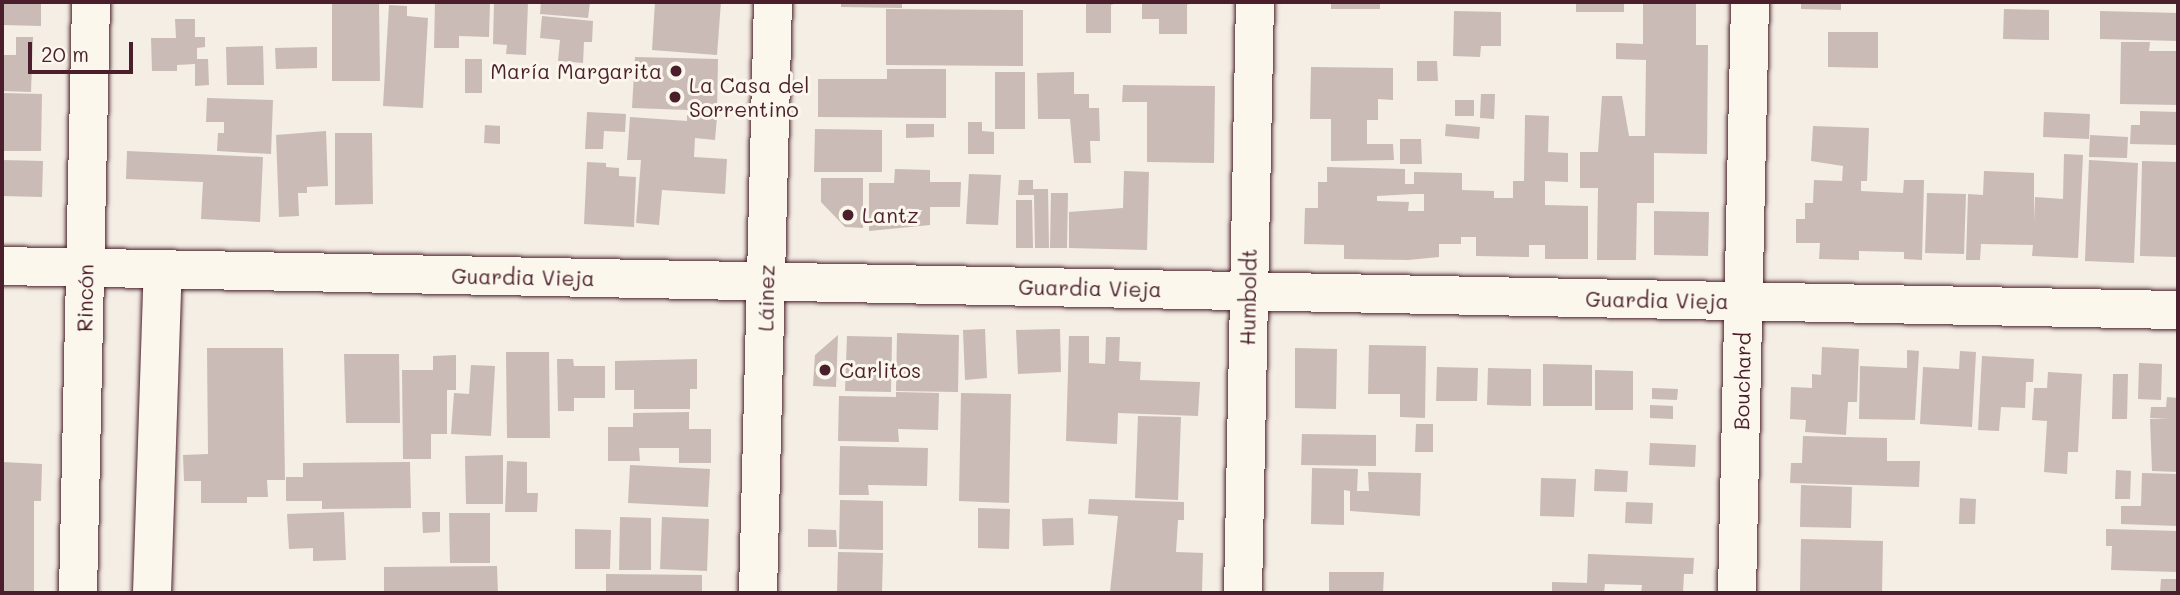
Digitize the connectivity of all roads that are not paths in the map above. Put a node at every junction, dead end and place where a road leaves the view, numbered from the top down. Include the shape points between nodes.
1 (91, 2) edge
2 (773, 2) edge
3 (1255, 2) edge
4 (1750, 2) edge
5 (2, 266) edge
6 (86, 268) junction
7 (163, 269) junction
8 (766, 282) junction
9 (1248, 292) junction
10 (1744, 302) junction
11 (2178, 310) edge
12 (78, 593) edge
13 (152, 593) edge
14 (758, 593) edge
15 (1243, 593) edge
16 (1737, 593) edge

1 - 6 street, Rincón
2 - 8 street, Láinez
3 - 9 street, Humboldt
4 - 10 street, Bouchard
5 - 6 street, Guardia Vieja
6 - 7 street, Guardia Vieja
6 - 12 street, Rincón
7 - 8 street, Guardia Vieja
7 - 13 street
8 - 9 street, Guardia Vieja
8 - 14 street, Láinez
9 - 10 street, Guardia Vieja
9 - 15 street, Humboldt
10 - 11 street, Guardia Vieja
10 - 16 street, Bouchard

